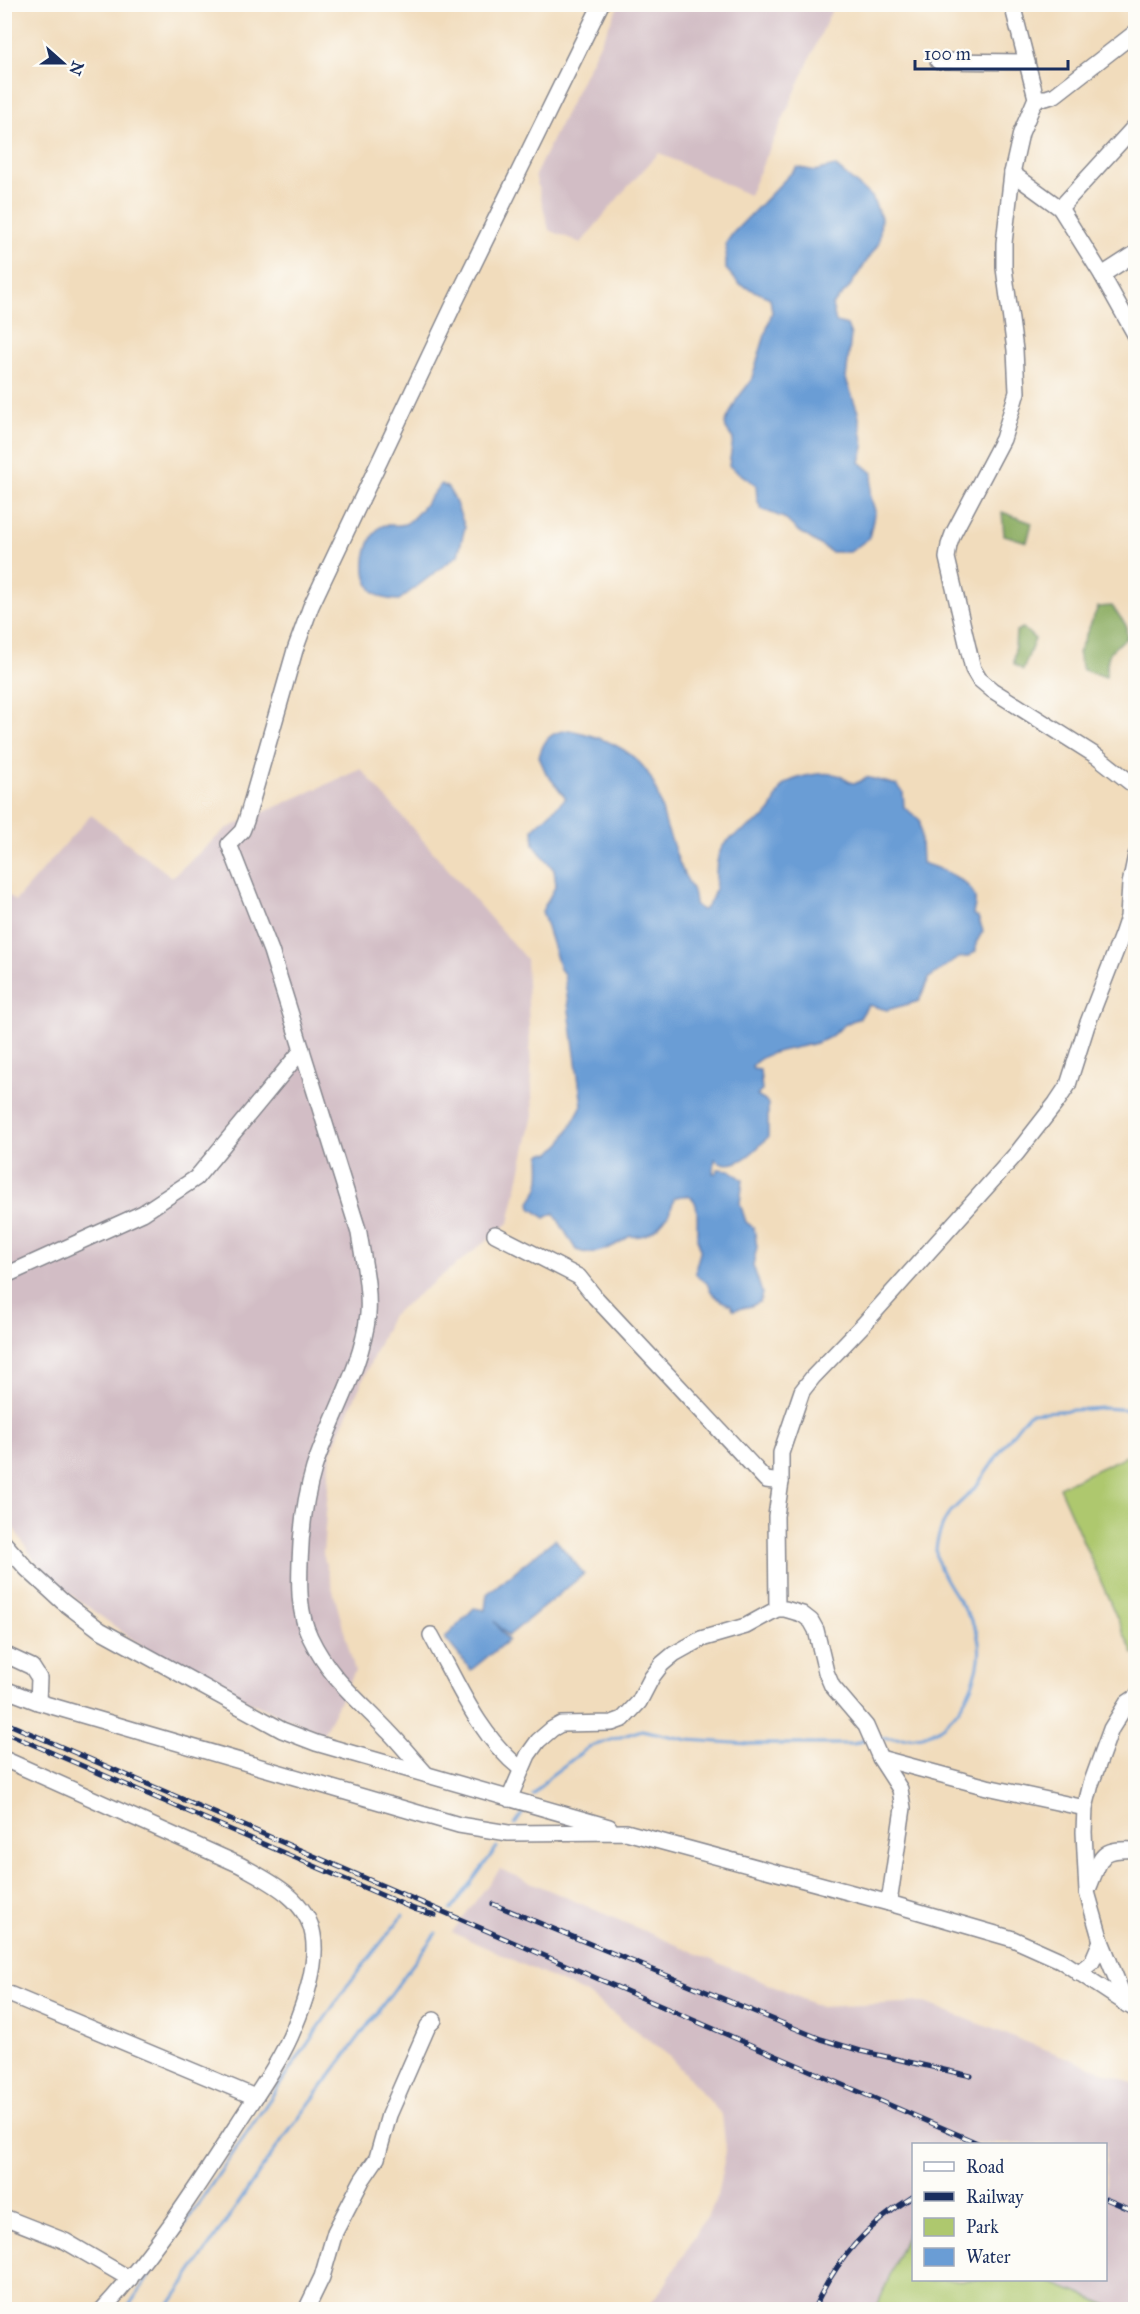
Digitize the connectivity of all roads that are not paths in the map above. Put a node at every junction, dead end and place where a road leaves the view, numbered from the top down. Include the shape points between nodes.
1 (601, 4) edge
2 (1012, 4) edge
3 (1136, 32) edge
4 (938, 61) dead end
5 (1027, 62) junction
6 (1036, 98) junction
7 (1136, 125) edge
8 (1011, 172) junction
9 (1060, 208) junction
10 (1136, 253) edge
11 (1102, 274) junction
12 (1136, 336) edge
13 (1136, 787) edge
14 (1136, 855) edge
15 (1132, 921) edge
16 (302, 1050) junction
17 (495, 1233) dead end
18 (4, 1276) edge
19 (782, 1482) junction
20 (4, 1544) edge
21 (777, 1608) junction
22 (431, 1635) dead end
23 (4, 1654) edge
24 (4, 1689) edge
25 (1136, 1697) edge
26 (38, 1702) junction
27 (878, 1753) junction
28 (4, 1759) edge
29 (521, 1769) junction
30 (427, 1775) junction
31 (509, 1799) junction
32 (1085, 1808) junction
33 (626, 1832) junction
34 (1136, 1850) edge
35 (1087, 1892) junction
36 (889, 1903) junction
37 (1101, 1941) junction
38 (1078, 1973) junction
39 (4, 1992) edge
40 (1131, 2007) edge
41 (434, 2020) dead end
42 (255, 2097) junction
43 (4, 2217) edge
44 (130, 2280) junction
45 (102, 2310) edge
46 (306, 2310) edge

1 - 16 street via 311,606 246,821 229,844 271,951
2 - 5 street
3 - 6 street via 1055,95
4 - 5 street
5 - 6 street
6 - 8 street via 1021,133
7 - 9 street
8 - 9 street
8 - 13 street via 1004,268 1017,392 1003,439 953,534 947,558 968,651 979,679
9 - 11 street
10 - 11 street
11 - 12 street
14 - 15 street via 1130,884
15 - 19 street via 1087,1025 1068,1085 1017,1153 802,1391 781,1453
16 - 18 street via 196,1178 143,1213
16 - 30 street via 358,1233 368,1313 351,1380 307,1497 299,1579 302,1616 325,1664
17 - 19 street via 579,1277 766,1479
19 - 21 street via 776,1516
20 - 30 street via 62,1601 100,1630 282,1730
21 - 27 street via 812,1620 832,1686 866,1726
21 - 29 street via 746,1626 701,1639 674,1654 662,1664 639,1702 623,1719 612,1723 561,1724 552,1729 538,1741
22 - 29 street via 486,1733
23 - 26 street via 32,1667 39,1678
24 - 26 street
25 - 32 street via 1126,1703 1111,1729
26 - 33 street via 459,1825 508,1833
27 - 32 street via 987,1787
27 - 36 street via 900,1789 903,1808
28 - 42 street via 240,1865 274,1884 308,1919 313,1936 307,1995 293,2031
29 - 31 street
30 - 31 street
31 - 33 street
32 - 35 street
33 - 36 street
34 - 35 street via 1113,1849 1105,1853
35 - 37 street
36 - 38 street via 1013,1939 1060,1960
37 - 38 street via 1092,1962
37 - 40 street
38 - 40 street
39 - 42 street
41 - 46 street via 389,2115 377,2158 335,2232 322,2277
42 - 44 street via 198,2186
43 - 44 street via 65,2241
44 - 45 street

